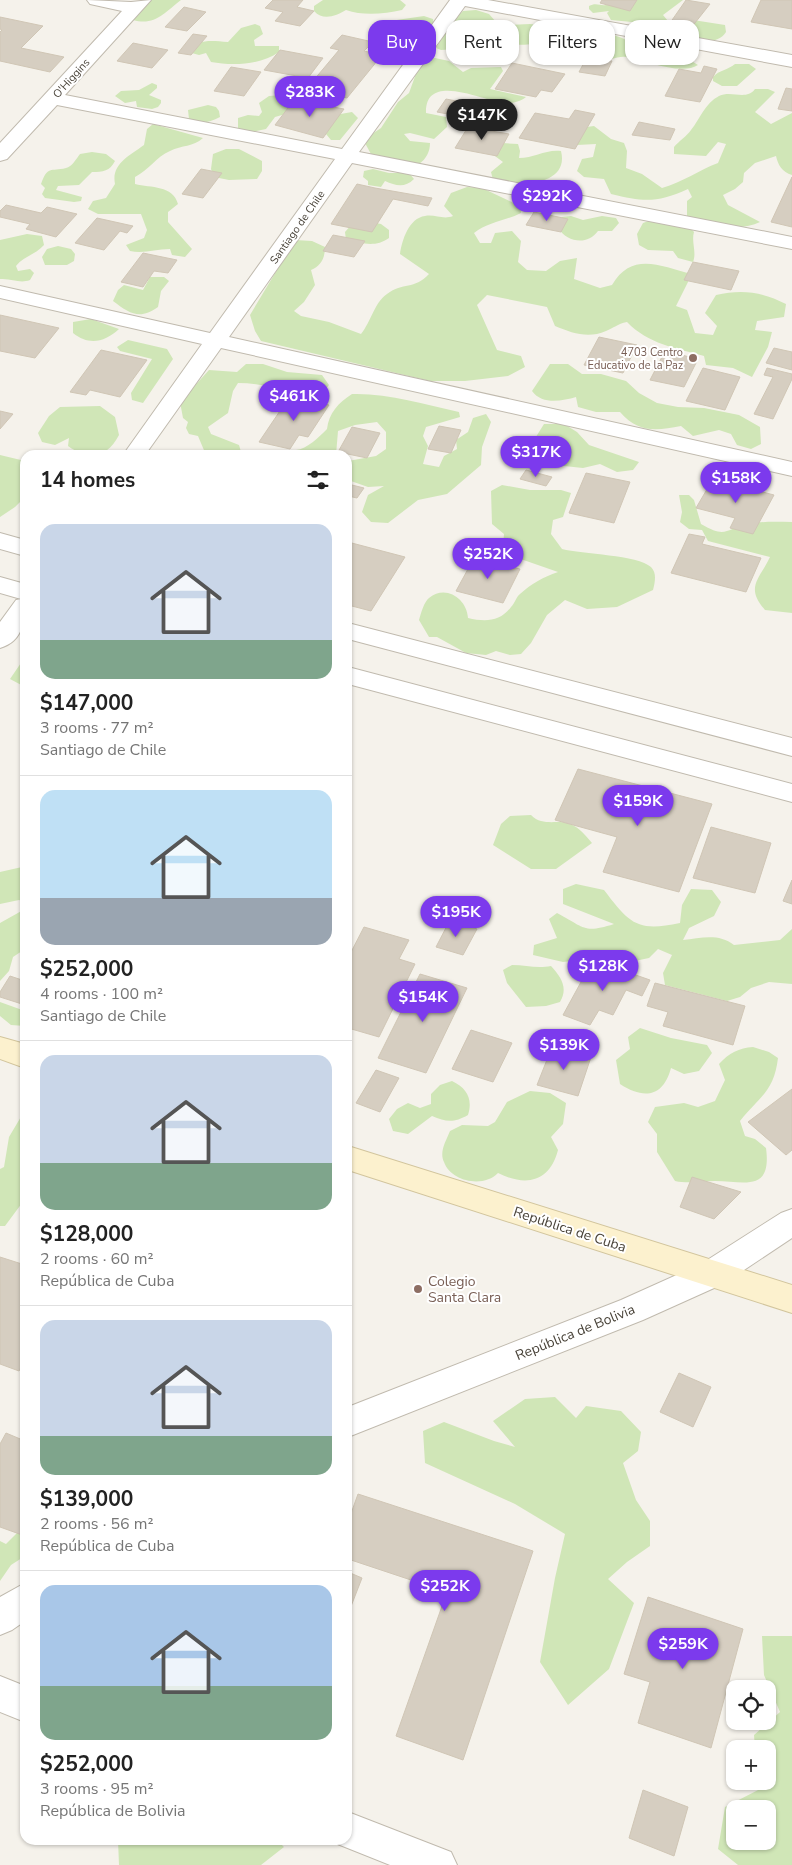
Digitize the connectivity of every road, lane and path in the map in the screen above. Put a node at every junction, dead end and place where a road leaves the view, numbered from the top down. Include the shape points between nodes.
1 (96, 0) edge
2 (461, 0) edge
3 (138, 4) edge
4 (792, 62) edge
5 (52, 98) junction
6 (0, 155) edge
7 (347, 156) junction
8 (792, 243) edge
9 (0, 292) edge
10 (216, 340) junction
11 (138, 450) edge
12 (792, 469) edge
13 (0, 541) edge
14 (20, 547) edge
15 (0, 585) edge
16 (20, 591) edge
17 (20, 613) edge
18 (352, 632) edge
19 (0, 640) edge
20 (352, 677) edge
21 (792, 747) edge
22 (792, 793) edge
23 (0, 1048) edge
24 (20, 1054) edge
25 (352, 1159) edge
26 (792, 1222) edge
27 (712, 1274) junction
28 (792, 1299) edge
29 (352, 1420) edge
30 (20, 1604) edge
31 (0, 1618) edge
32 (0, 1694) edge
33 (20, 1702) edge
34 (352, 1832) edge
35 (438, 1865) edge

1 - 3 street
2 - 4 street
2 - 7 street, Santiago de Chile
3 - 5 street, O'Higgins
5 - 6 street, O'Higgins
5 - 7 street
7 - 8 street
7 - 10 street, Santiago de Chile
9 - 10 street
10 - 11 street, Santiago de Chile
10 - 12 street
13 - 14 street
15 - 16 street
17 - 19 street
18 - 21 street
20 - 22 street
23 - 24 main road
25 - 27 main road, República de Cuba
26 - 27 street, República de Bolivia
27 - 28 main road, República de Cuba
27 - 29 street, República de Bolivia via 632,1310
30 - 31 street
32 - 33 street
34 - 35 street

